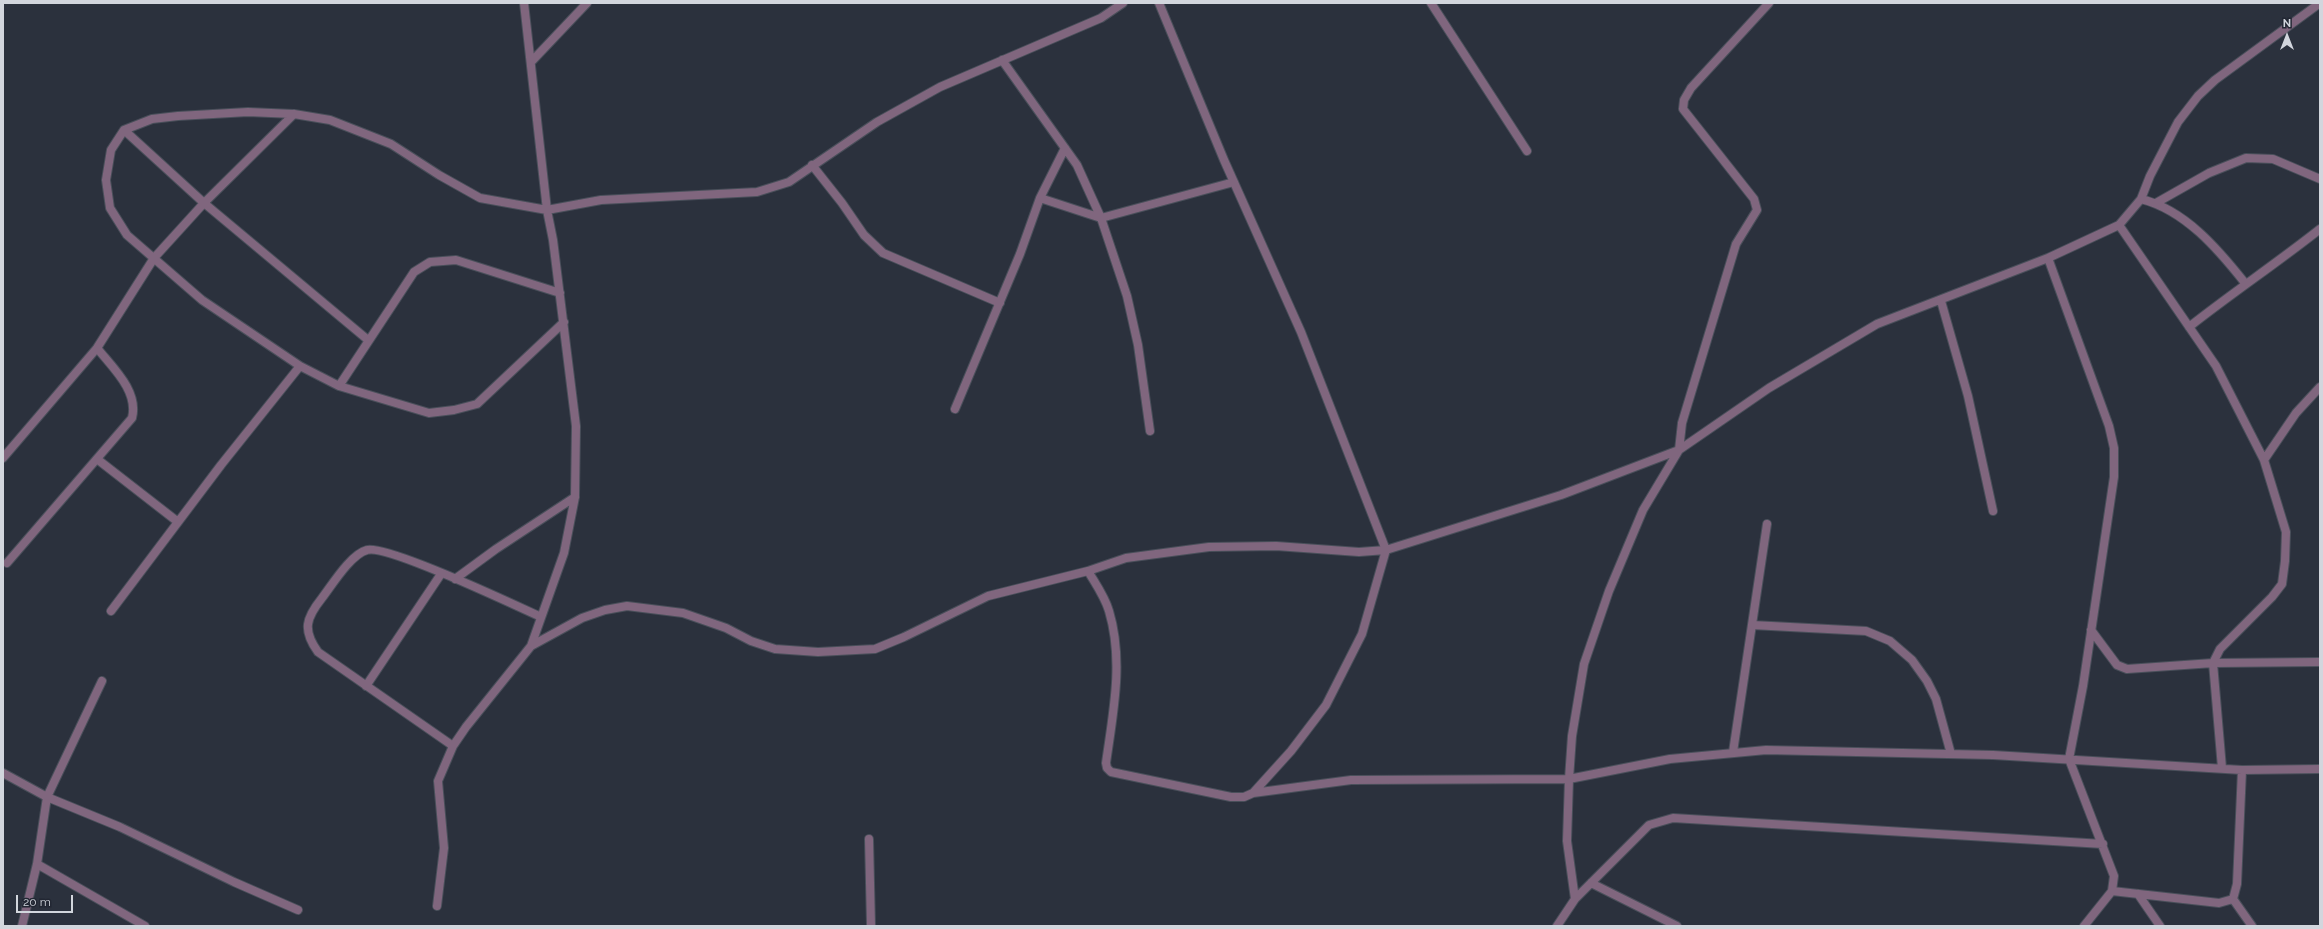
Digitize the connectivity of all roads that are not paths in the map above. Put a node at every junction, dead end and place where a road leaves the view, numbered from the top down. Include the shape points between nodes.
1 (524, 3) edge
2 (587, 3) edge
3 (1123, 3) edge
4 (1159, 3) edge
5 (1431, 3) edge
6 (1769, 3) edge
7 (2320, 3) edge
8 (1002, 60) junction
9 (532, 62) junction
10 (294, 114) junction
11 (124, 130) junction
12 (1065, 148) junction
13 (1527, 150) dead end
14 (812, 166) junction
15 (2320, 179) edge
16 (1234, 182) junction
17 (1040, 198) junction
18 (2142, 199) junction
19 (204, 203) junction
20 (2156, 203) junction
21 (547, 210) junction
22 (1101, 218) junction
23 (2119, 225) junction
24 (2320, 229) edge
25 (154, 258) junction
26 (2048, 258) junction
27 (2244, 283) junction
28 (560, 293) junction
29 (1941, 301) junction
30 (1000, 302) junction
31 (564, 322) junction
32 (2189, 327) junction
33 (368, 340) junction
34 (97, 348) junction
35 (300, 366) junction
36 (339, 386) junction
37 (2320, 387) edge
38 (954, 409) dead end
39 (1150, 431) dead end
40 (1679, 450) junction
41 (3, 458) edge
42 (97, 459) junction
43 (2264, 460) junction
44 (575, 497) junction
45 (1993, 511) dead end
46 (178, 522) junction
47 (1767, 524) dead end
48 (1386, 550) junction
49 (7, 563) dead end
50 (1088, 571) junction
51 (441, 574) junction
52 (455, 580) junction
53 (111, 611) dead end
54 (541, 617) junction
55 (1752, 625) junction
56 (2091, 630) junction
57 (531, 646) junction
58 (2320, 662) edge
59 (2213, 663) junction
60 (102, 681) dead end
61 (366, 686) junction
62 (453, 746) junction
63 (1733, 752) junction
64 (1951, 754) junction
65 (2069, 759) junction
66 (2222, 768) junction
67 (2320, 769) edge
68 (2242, 770) junction
69 (3, 773) edge
70 (1569, 779) junction
71 (1253, 793) junction
72 (47, 797) junction
73 (870, 839) dead end
74 (2103, 844) junction
75 (37, 864) junction
76 (1591, 883) junction
77 (2112, 891) junction
78 (2138, 894) junction
79 (1575, 899) junction
80 (2233, 899) junction
81 (437, 906) dead end
82 (298, 910) dead end
83 (22, 926) edge
84 (145, 926) edge
85 (871, 926) edge
86 (1557, 926) edge
87 (1677, 926) edge
88 (2084, 926) edge
89 (2160, 926) edge
90 (2252, 926) edge

1 - 9 street
2 - 9 street
3 - 8 street via 1101,18
4 - 16 street
5 - 13 street
6 - 40 street via 1691,88 1684,100 1683,109 1754,200 1757,210 1736,244 1682,423
7 - 18 street via 2215,80 2198,96 2178,122 2150,176
8 - 12 street
8 - 14 street via 940,87 877,122
9 - 21 street
10 - 11 street via 248,112 178,116 152,119
10 - 19 street
10 - 21 street via 330,120 391,144 480,198
11 - 19 street
11 - 25 street via 110,150 106,180 110,208 127,235
12 - 17 street
12 - 22 street via 1077,165
14 - 21 street via 789,182 757,192 601,200
14 - 30 street via 864,235 883,253
15 - 20 street via 2273,159 2246,158 2209,173
16 - 22 street
16 - 48 street via 1301,332
17 - 22 street
17 - 30 street
18 - 20 street
18 - 23 street
19 - 25 street
19 - 33 street
20 - 27 street via 2184,221 2218,251
21 - 28 street
22 - 39 street via 1127,296 1138,345
23 - 26 street
23 - 32 street
24 - 27 street
25 - 34 street
25 - 35 street via 202,300
26 - 29 street
26 - 56 street via 2109,426 2114,448 2114,477
27 - 32 street
28 - 31 street
28 - 33 street via 456,260 430,262 414,272
29 - 40 street via 1877,324 1769,388
29 - 45 street via 1968,396
30 - 38 street
31 - 36 street via 477,404 429,413
31 - 44 street via 576,426
32 - 43 street via 2216,366
33 - 36 street
34 - 41 street
34 - 42 street via 130,392 133,412 132,418
35 - 36 street
35 - 46 street
37 - 43 street via 2296,412
40 - 48 street via 1561,495
40 - 70 street via 1643,510 1609,591 1584,664 1572,736
42 - 46 street
42 - 49 street
43 - 59 street via 2286,532 2282,584 2220,649
44 - 52 street via 496,549
44 - 54 street via 564,553
46 - 53 street
47 - 55 street
48 - 50 street via 1359,552 1276,546 1209,547 1126,558
48 - 71 street via 1362,634 1326,705 1291,752
50 - 57 street via 988,596 875,649 818,652 775,649 683,613 627,606 582,618
50 - 71 street via 1109,610 1115,642 1116,693 1107,768 1111,772 1231,797 1244,797
51 - 52 street
51 - 61 street
51 - 61 street via 382,550 367,550 354,558 312,611 307,625 310,641 318,652
52 - 54 street
54 - 57 street
55 - 63 street
55 - 64 street via 1866,631 1890,641 1912,660 1927,681 1936,699
56 - 59 street via 2117,665 2127,669
56 - 65 street
57 - 62 street
58 - 59 street
59 - 66 street
60 - 72 street
61 - 62 street
62 - 81 street via 440,771 438,781 444,848
63 - 64 street via 1766,750
63 - 70 street via 1670,759
64 - 65 street
65 - 66 street
65 - 74 street
66 - 68 street
67 - 68 street
68 - 80 street via 2237,884
69 - 72 street
70 - 71 street via 1351,780
70 - 79 street via 1567,841
72 - 75 street
72 - 82 street via 120,827
73 - 85 street
74 - 76 street via 1673,818 1649,825
74 - 77 street via 2114,876
75 - 83 street
75 - 84 street
76 - 79 street
76 - 87 street
77 - 78 street
77 - 88 street
78 - 80 street via 2219,904
78 - 89 street
79 - 86 street
80 - 90 street

